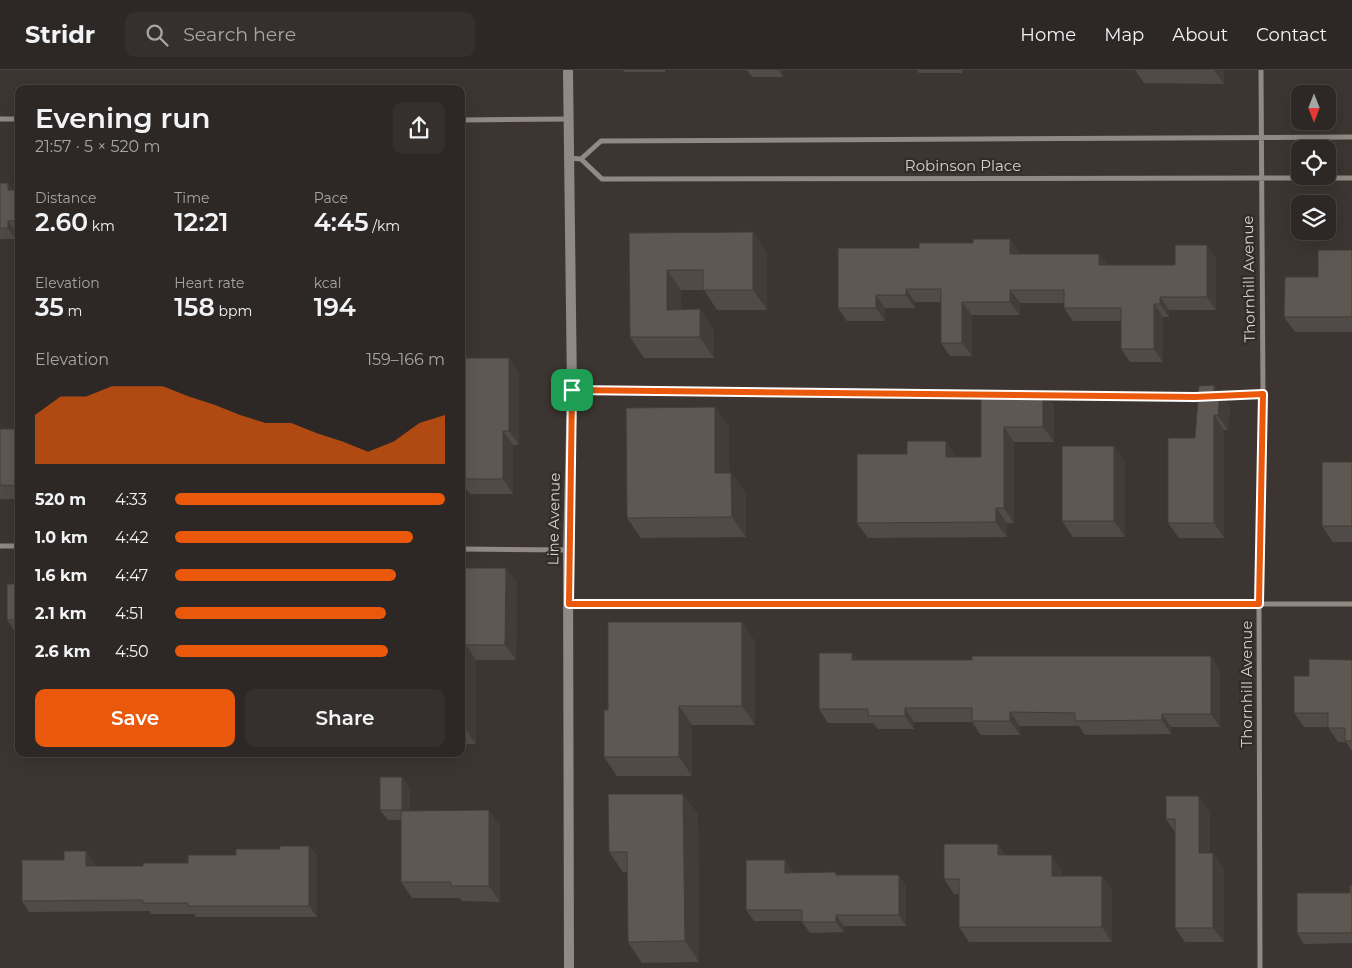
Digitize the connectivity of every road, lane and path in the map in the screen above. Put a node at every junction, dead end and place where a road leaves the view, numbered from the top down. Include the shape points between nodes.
1 (568, 70) edge
2 (1261, 70) edge
3 (568, 118) junction
4 (0, 119) edge
5 (15, 119) edge
6 (465, 120) edge
7 (1261, 137) junction
8 (1352, 137) edge
9 (568, 158) junction
10 (581, 159) junction
11 (1260, 178) junction
12 (1352, 178) edge
13 (572, 390) junction
14 (996, 393) edge
15 (1034, 394) edge
16 (1263, 394) junction
17 (0, 546) edge
18 (15, 546) edge
19 (465, 549) edge
20 (568, 550) junction
21 (569, 604) junction
22 (1259, 604) junction
23 (1352, 604) edge
24 (569, 968) edge
25 (1260, 968) edge

1 - 3 main road, Line Avenue
2 - 7 street, Thornhill Avenue
3 - 6 street
3 - 9 main road, Line Avenue
4 - 5 street
7 - 8 street, Robinson Place
7 - 10 street, Robinson Place via 602,141
7 - 11 street, Thornhill Avenue
9 - 10 street
9 - 13 main road, Line Avenue
10 - 11 street, Robinson Place via 602,178
11 - 12 street, Robinson Place
11 - 16 street, Thornhill Avenue
13 - 14 street
13 - 20 main road, Line Avenue
15 - 16 street via 1195,397
16 - 22 street, Thornhill Avenue
17 - 18 street
19 - 20 street
20 - 21 main road, Line Avenue
21 - 22 street
21 - 24 main road, Line Avenue
22 - 23 street
22 - 25 street, Thornhill Avenue

